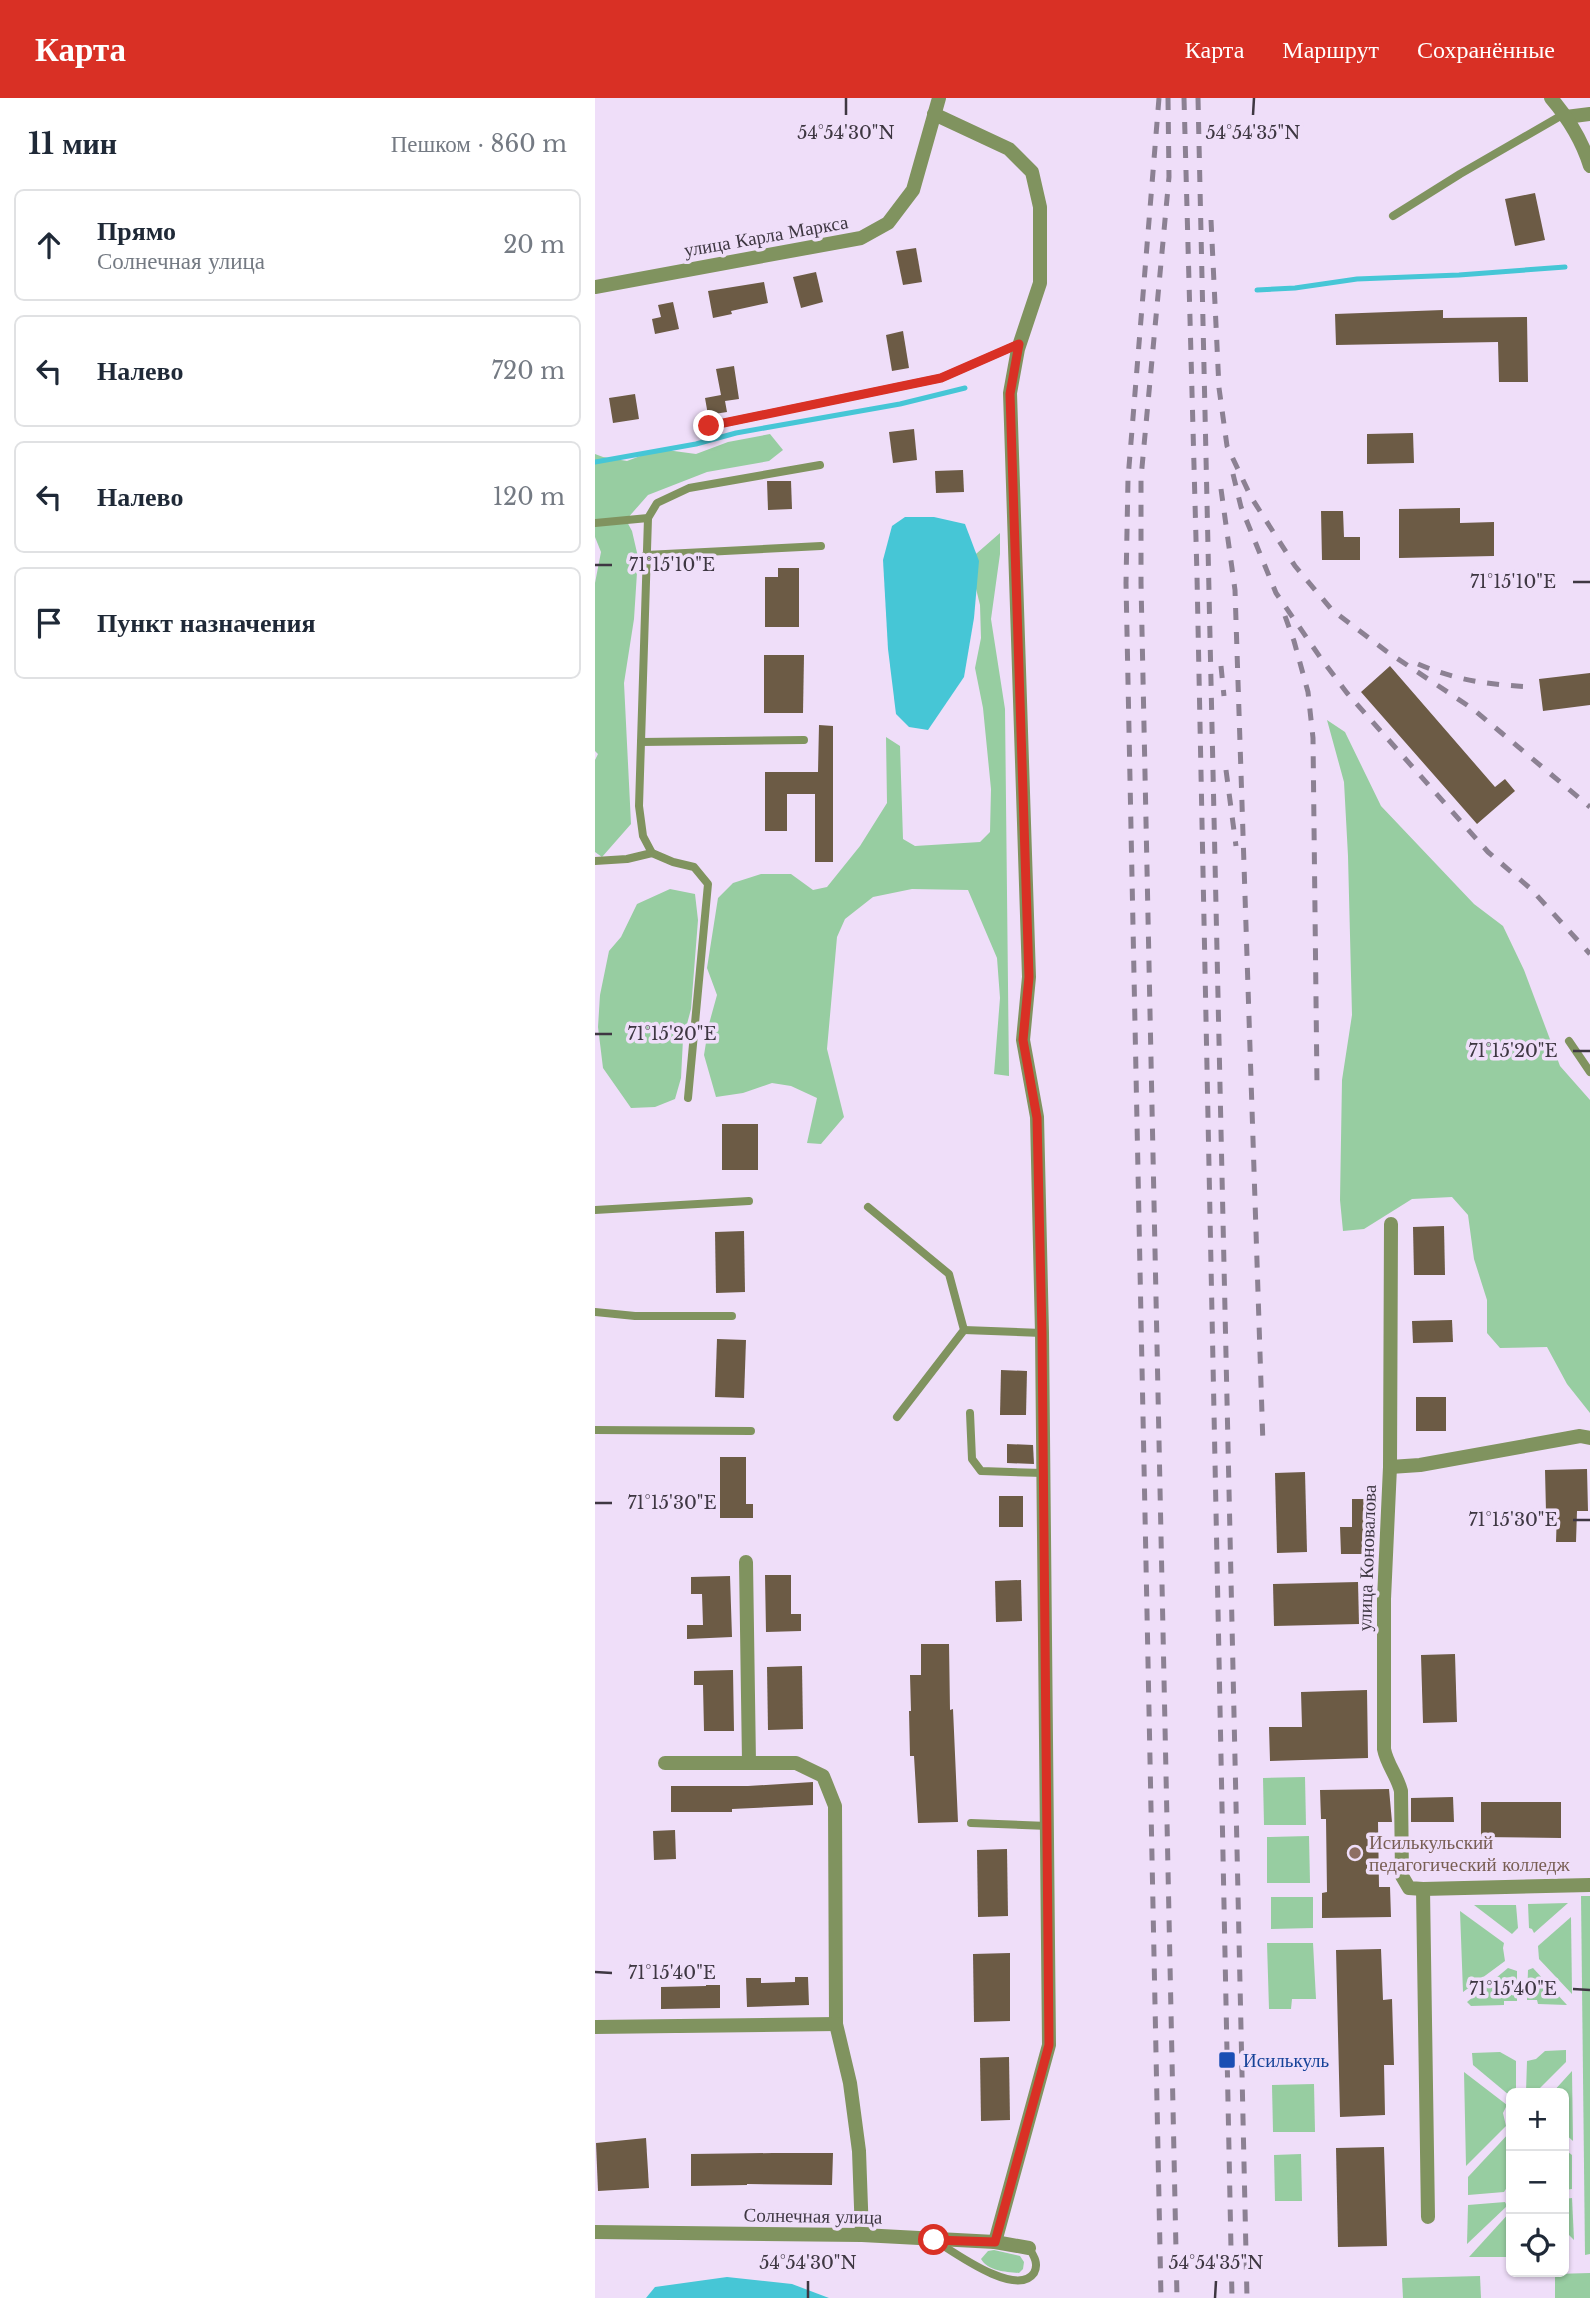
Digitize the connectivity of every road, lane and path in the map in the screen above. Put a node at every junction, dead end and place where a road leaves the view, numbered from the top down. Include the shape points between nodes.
1 (939, 98) edge
2 (1551, 98) edge
3 (934, 114) junction
4 (1590, 114) edge
5 (1565, 116) junction
6 (1590, 166) edge
7 (1393, 216) dead end
8 (595, 286) edge
9 (1019, 344) junction
10 (709, 426) dead end
11 (820, 465) dead end
12 (648, 518) junction
13 (595, 523) edge
14 (821, 546) dead end
15 (646, 555) junction
16 (804, 740) dead end
17 (641, 742) junction
18 (652, 853) junction
19 (595, 860) edge
20 (1569, 1041) dead end
21 (1590, 1072) edge
22 (688, 1098) dead end
23 (749, 1201) dead end
24 (868, 1207) dead end
25 (595, 1210) edge
26 (1391, 1224) dead end
27 (595, 1312) edge
28 (732, 1316) dead end
29 (964, 1330) junction
30 (1042, 1333) junction
31 (970, 1413) dead end
32 (897, 1417) dead end
33 (595, 1430) edge
34 (751, 1431) dead end
35 (1590, 1438) edge
36 (1389, 1467) junction
37 (1043, 1473) junction
38 (746, 1562) dead end
39 (666, 1763) dead end
40 (749, 1763) junction
41 (971, 1824) dead end
42 (1048, 1826) junction
43 (1590, 1885) edge
44 (1416, 1888) junction
45 (836, 2024) junction
46 (595, 2027) edge
47 (1428, 2217) dead end
48 (595, 2232) edge
49 (862, 2235) junction
50 (934, 2240) junction
51 (995, 2242) junction
52 (1029, 2248) joint

1 - 3 street, улица Карла Маркса
2 - 5 street
3 - 8 street, улица Карла Маркса via 913,190 888,223 861,238
3 - 9 street via 1009,149 1032,172 1040,207 1040,283
4 - 5 street
5 - 6 street
5 - 7 lane
9 - 10 lane via 941,378
9 - 30 street via 1010,394 1029,977 1023,1040 1037,1118
11 - 12 lane via 689,488 657,503
12 - 13 lane
12 - 15 lane
14 - 15 lane
15 - 17 lane
16 - 17 lane
17 - 18 lane via 639,806 643,836
18 - 19 lane
18 - 22 lane via 694,867 708,884
20 - 21 lane
23 - 25 lane
24 - 29 lane via 949,1273
26 - 36 street, улица Коновалова
27 - 28 lane
29 - 30 lane
29 - 32 lane
30 - 37 street
31 - 37 lane via 972,1460 981,1471
33 - 34 lane
35 - 36 street
36 - 44 street, улица Коновалова via 1384,1749 1401,1791 1402,1876
37 - 42 street
38 - 40 street
39 - 40 street
40 - 45 street via 796,1763 823,1776 835,1806
41 - 42 lane
42 - 51 street via 1049,2045
43 - 44 street
44 - 47 street, улица Коновалова
45 - 46 street
45 - 49 street via 859,2151
48 - 49 street, Солнечная улица
49 - 50 street, Солнечная улица
50 - 51 street, Солнечная улица
50 - 52 lane via 995,2278 1023,2283 1037,2267
51 - 52 street, Солнечная улица

